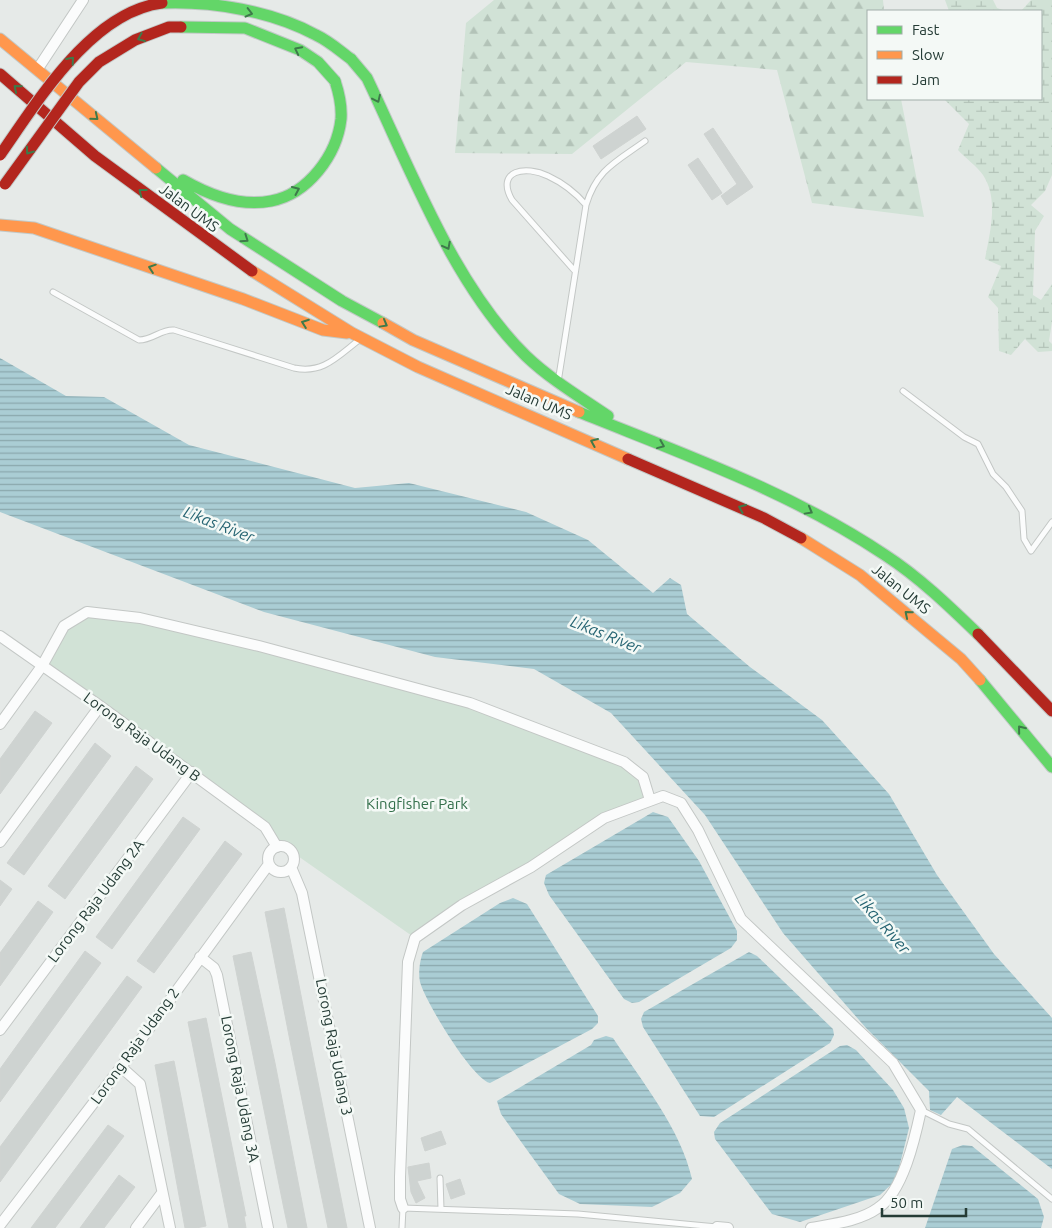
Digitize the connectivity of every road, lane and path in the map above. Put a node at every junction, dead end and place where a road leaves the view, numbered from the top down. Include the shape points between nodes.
1 (83, 0) edge
2 (0, 39) edge
3 (37, 70) junction
4 (0, 74) edge
5 (645, 141) dead end
6 (140, 153) junction
7 (0, 156) edge
8 (2, 188) edge
9 (586, 205) junction
10 (0, 225) edge
11 (574, 270) junction
12 (53, 292) dead end
13 (357, 336) junction
14 (558, 382) junction
15 (903, 391) dead end
16 (638, 435) junction
17 (1052, 522) edge
18 (0, 636) edge
19 (42, 666) junction
20 (100, 706) junction
21 (1052, 712) edge
22 (0, 724) edge
23 (1052, 767) edge
24 (192, 772) junction
25 (650, 800) junction
26 (0, 842) edge
27 (277, 847) junction
28 (268, 864) junction
29 (291, 867) junction
30 (200, 957) junction
31 (0, 1030) edge
32 (121, 1067) junction
33 (921, 1110) junction
34 (440, 1178) dead end
35 (162, 1192) junction
36 (1052, 1199) edge
37 (403, 1208) junction
38 (441, 1209) junction
39 (0, 1226) edge
40 (136, 1228) edge
41 (170, 1228) edge
42 (268, 1228) edge
43 (370, 1228) edge
44 (402, 1228) edge
45 (721, 1228) edge
46 (811, 1228) edge

1 - 3 street
2 - 3 highway, Jalan UMS
3 -> 6 highway, Jalan UMS
13 -> 4 highway, Jalan UMS via 247,268 175,217 95,156
5 - 9 lane via 600,174
6 -> 8 highway, bridge via 200,190 241,202 272,201 306,185 329,158 339,128 341,103 335,81 318,62 300,50 245,28 169,27 135,40 99,62 79,82
6 -> 16 highway, Jalan UMS via 230,229 342,301 421,344
7 -> 14 highway, bridge via 80,50 113,22 154,4 193,3 237,10 283,21 316,34 351,59 367,78 447,246 482,307 526,356
9 - 11 lane
9 - 11 lane via 574,192 547,175 523,170 513,173 508,179 506,189 512,200
13 -> 10 highway via 323,330 243,299 34,228
11 - 14 lane
12 - 13 lane via 139,340 167,329 174,330 308,371 319,369
23 -> 13 highway, Jalan UMS via 955,654 867,581 822,550 764,518 418,367
14 - 16 highway
15 - 17 lane via 978,444 993,474 1022,511 1024,539 1031,551
16 -> 21 highway, Jalan UMS via 775,492 884,555 959,616
18 - 19 street, Lorong Raja Udang B
19 - 20 street, Lorong Raja Udang B
19 - 22 street
19 - 25 street via 64,626 87,612 140,618 259,646 470,703 624,762 643,777
20 - 24 street, Lorong Raja Udang B
20 - 26 street
24 - 27 street, Lorong Raja Udang B via 265,827
24 - 31 street, Lorong Raja Udang 2A
25 - 33 street via 663,796 681,803 698,830 741,919 893,1063
25 - 37 street via 604,818 531,867 462,905 415,938 408,962 400,1177
27 - 28 street via 271,850
27 - 29 street via 285,847 292,852
28 - 29 street via 275,871 284,872
28 - 30 street, Lorong Raja Udang 2
29 - 43 street, Lorong Raja Udang 3 via 302,893
30 - 32 street, Lorong Raja Udang 2
30 - 42 street, Lorong Raja Udang 3A via 214,968 217,975
32 - 35 street via 140,1084
32 - 39 street, Lorong Raja Udang 2
33 - 36 lane via 968,1129
33 - 46 street via 915,1140 893,1194 866,1215
34 - 38 lane
35 - 40 street
35 - 41 street
37 - 38 lane
37 - 44 lane
38 - 45 lane via 578,1214

